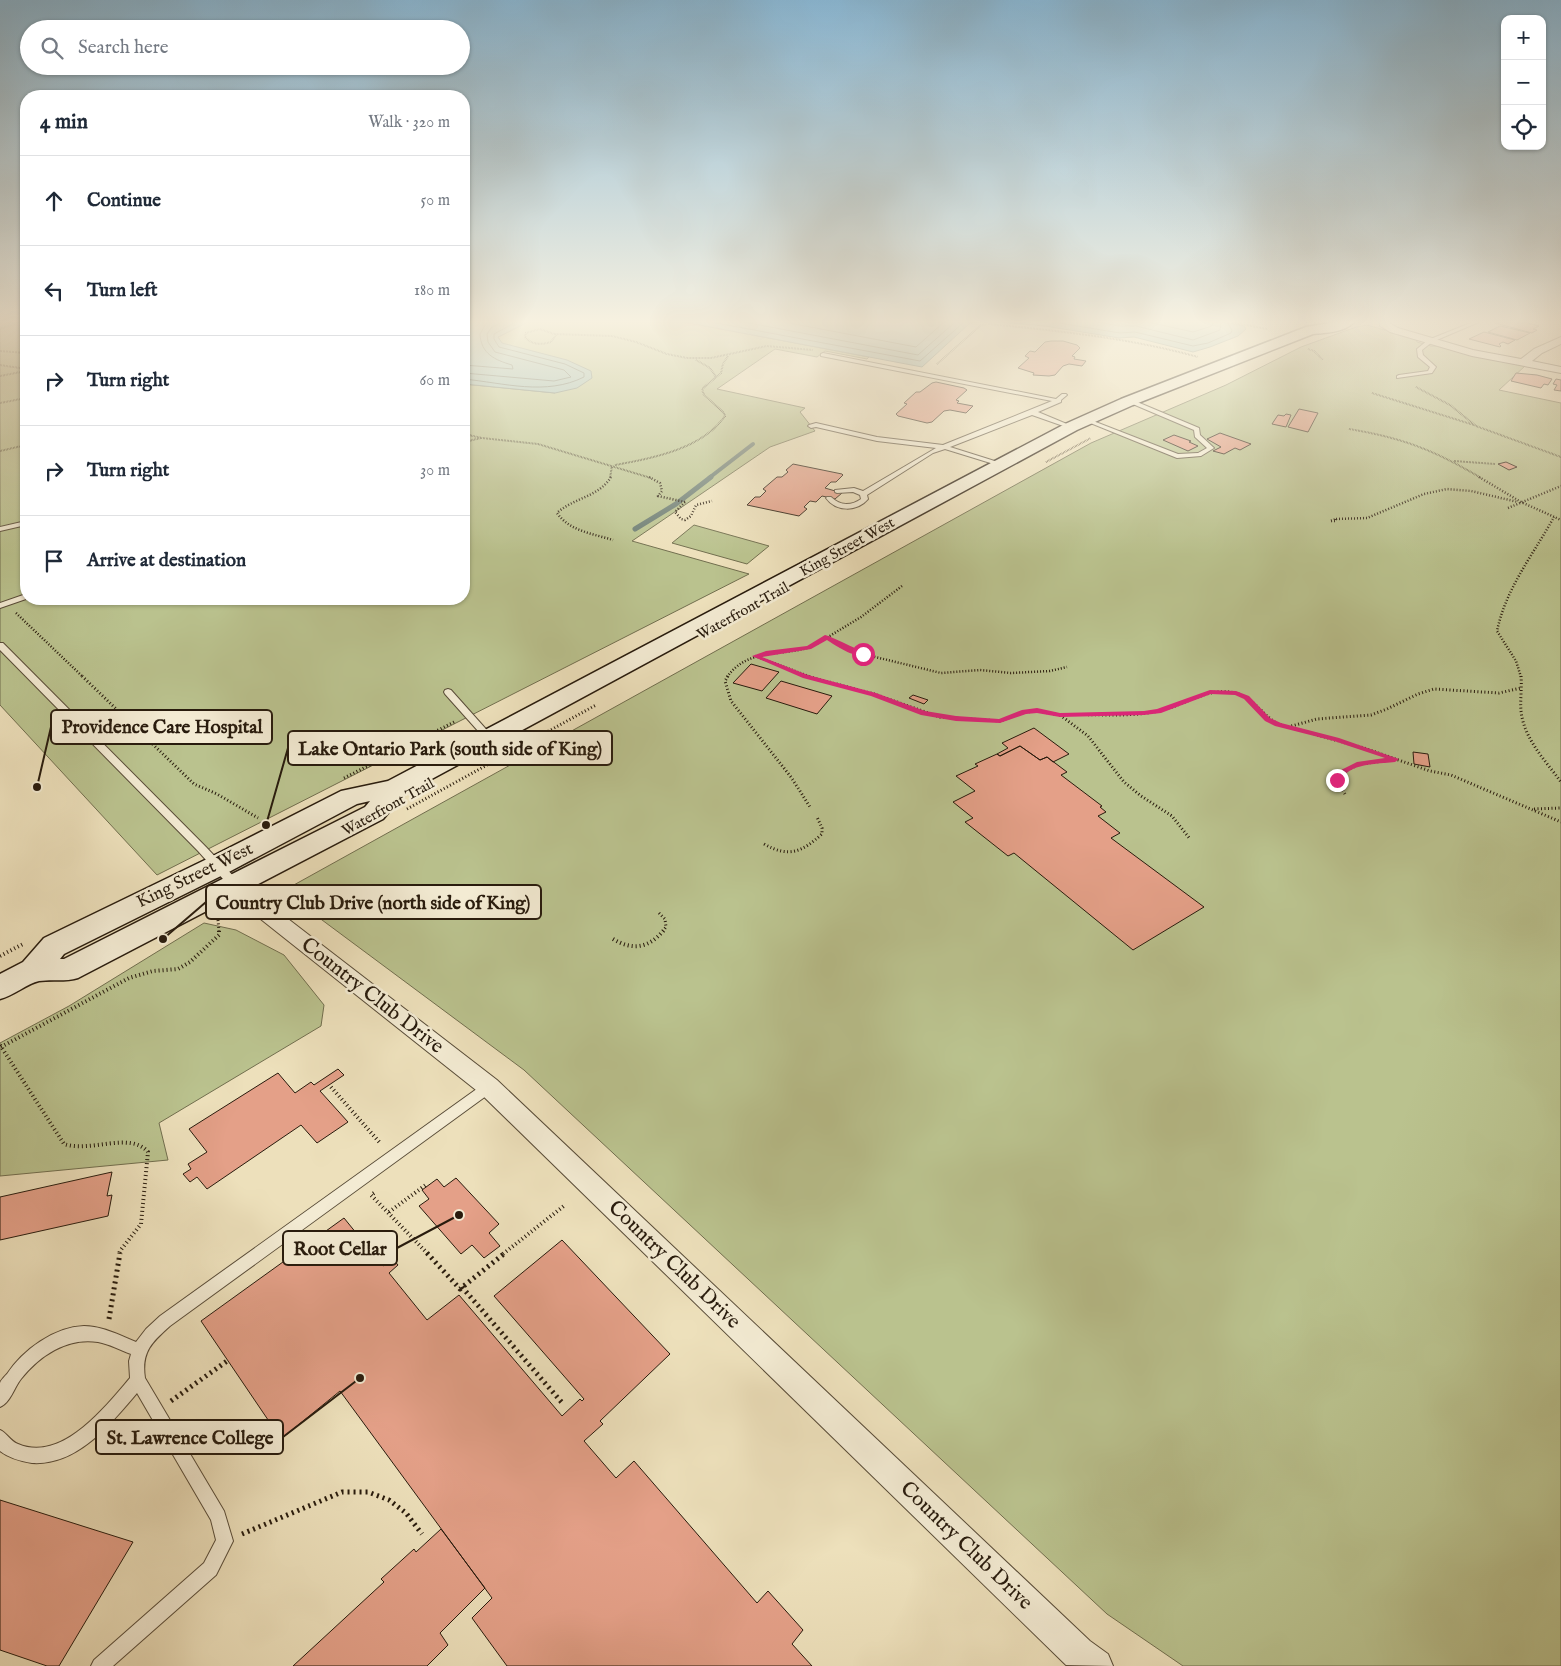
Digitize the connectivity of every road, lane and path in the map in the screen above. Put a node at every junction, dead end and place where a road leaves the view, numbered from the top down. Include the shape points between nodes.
1 (18, 400) edge
2 (709, 400) edge
3 (1053, 400) edge
4 (1133, 400) edge
5 (1393, 400) edge
6 (1440, 400) edge
7 (1059, 401) joint
8 (1130, 401) junction
9 (0, 404) edge
10 (1031, 412) junction
11 (1078, 423) junction
12 (811, 426) dead end
13 (1476, 426) junction
14 (1349, 429) dead end
15 (1107, 430) junction
16 (470, 435) edge
17 (482, 438) junction
18 (470, 441) edge
19 (20, 446) edge
20 (945, 447) junction
21 (0, 451) edge
22 (1561, 456) edge
23 (1452, 461) junction
24 (1044, 463) dead end
25 (998, 464) junction
26 (1495, 464) dead end
27 (612, 466) junction
28 (1561, 486) edge
29 (837, 491) dead end
30 (862, 494) junction
31 (829, 498) dead end
32 (712, 501) dead end
33 (1521, 502) junction
34 (1508, 508) dead end
35 (1554, 517) junction
36 (1336, 519) dead end
37 (1561, 520) edge
38 (20, 524) edge
39 (0, 529) edge
40 (613, 540) dead end
41 (902, 586) dead end
42 (20, 598) edge
43 (3, 605) edge
44 (828, 637) junction
45 (0, 645) edge
46 (755, 656) junction
47 (1067, 667) dead end
48 (1522, 688) junction
49 (448, 692) dead end
50 (600, 703) dead end
51 (1060, 715) junction
52 (1288, 727) junction
53 (490, 739) junction
54 (1395, 759) junction
55 (1561, 782) edge
56 (1346, 794) dead end
57 (399, 800) junction
58 (810, 807) dead end
59 (1561, 808) edge
60 (1531, 809) junction
61 (817, 817) dead end
62 (258, 818) dead end
63 (1561, 822) edge
64 (1190, 839) dead end
65 (764, 844) dead end
66 (226, 875) junction
67 (659, 912) dead end
68 (218, 920) dead end
69 (613, 939) dead end
70 (0, 988) edge
71 (0, 1046) edge
72 (331, 1087) dead end
73 (489, 1087) junction
74 (393, 1157) junction
75 (427, 1184) dead end
76 (378, 1190) dead end
77 (565, 1204) dead end
78 (390, 1212) junction
79 (462, 1287) junction
80 (109, 1320) dead end
81 (138, 1350) junction
82 (227, 1360) dead end
83 (138, 1380) junction
84 (0, 1399) edge
85 (564, 1405) dead end
86 (156, 1412) junction
87 (0, 1438) edge
88 (422, 1534) dead end
89 (225, 1541) junction
90 (100, 1666) edge
91 (1096, 1666) edge

1 - 9 path
2 - 27 path via 725,416 719,425 698,440
3 - 7 lane
4 - 8 main road, King Street West
5 - 13 path
6 - 13 path
7 - 10 lane
8 - 11 main road, King Street West
8 - 15 lane via 1197,429 1197,436 1210,448 1199,455 1177,456
10 - 11 lane
10 - 20 lane
11 - 15 lane
11 - 25 main road, King Street West
12 - 20 lane via 877,439
13 - 22 path
14 - 23 path via 1410,442
15 - 24 path
16 - 17 path
17 - 18 path
17 - 27 path via 538,444
19 - 21 path
20 - 25 lane
20 - 30 lane via 931,452
23 - 26 path
23 - 33 path
25 - 53 main road, King Street West
27 - 32 path via 656,480 662,489 658,496 686,502 675,512 681,519 691,516 696,505
27 - 40 path via 612,474 604,486 557,513 576,528
28 - 33 path
29 - 30 lane via 848,489
30 - 31 lane via 865,496 863,501 850,506 834,503
33 - 34 path
33 - 35 path
33 - 36 path via 1444,489 1424,493 1369,518
35 - 37 path
35 - 48 path via 1512,584 1498,618 1497,631 1520,670
38 - 39 lane
41 - 44 path
42 - 43 lane
43 - 62 path via 194,784
44 - 46 path via 809,648
44 - 47 path via 840,646 863,654 942,673 980,670 1012,673
45 - 66 lane
46 - 51 path via 806,676 874,694 924,713 1000,721 1025,712
46 - 58 path via 730,671 725,681 731,701 791,777
48 - 52 path via 1501,694 1436,689 1372,715 1321,719
48 - 55 path via 1522,724
49 - 53 lane
50 - 57 path, Waterfront Trail
51 - 52 path via 1158,712 1210,692 1223,692 1246,697 1268,720
51 - 64 path via 1088,736 1124,782 1172,816
52 - 54 path
53 - 57 main road, King Street West
54 - 56 path via 1360,764 1340,773 1337,780
54 - 60 path via 1451,775
57 - 66 main road, King Street West
59 - 60 path
60 - 63 path
61 - 65 path via 822,834 813,843 788,853 780,853
66 - 70 main road, King Street West via 68,970 33,970
66 - 73 street, Country Club Drive via 250,900
67 - 69 path via 666,920 666,927 642,948 624,946
68 - 71 path via 219,935 190,962 178,968 129,978
71 - 80 path via 64,1144 79,1149 130,1142 146,1146 141,1224 120,1251
72 - 74 path
73 - 74 lane
73 - 91 street, Country Club Drive via 1071,1646
74 - 81 lane via 165,1321
75 - 78 path
76 - 78 path via 372,1195
77 - 79 path
78 - 79 path via 460,1289
79 - 85 path
81 - 83 lane via 135,1366
81 - 84 lane via 96,1334 78,1334 57,1340 19,1367
82 - 86 path
83 - 86 lane
83 - 87 lane via 97,1428 53,1453 32,1456 13,1451
86 - 89 lane via 218,1517
88 - 89 path via 406,1513 389,1500 368,1492 342,1492
89 - 90 lane via 210,1569

